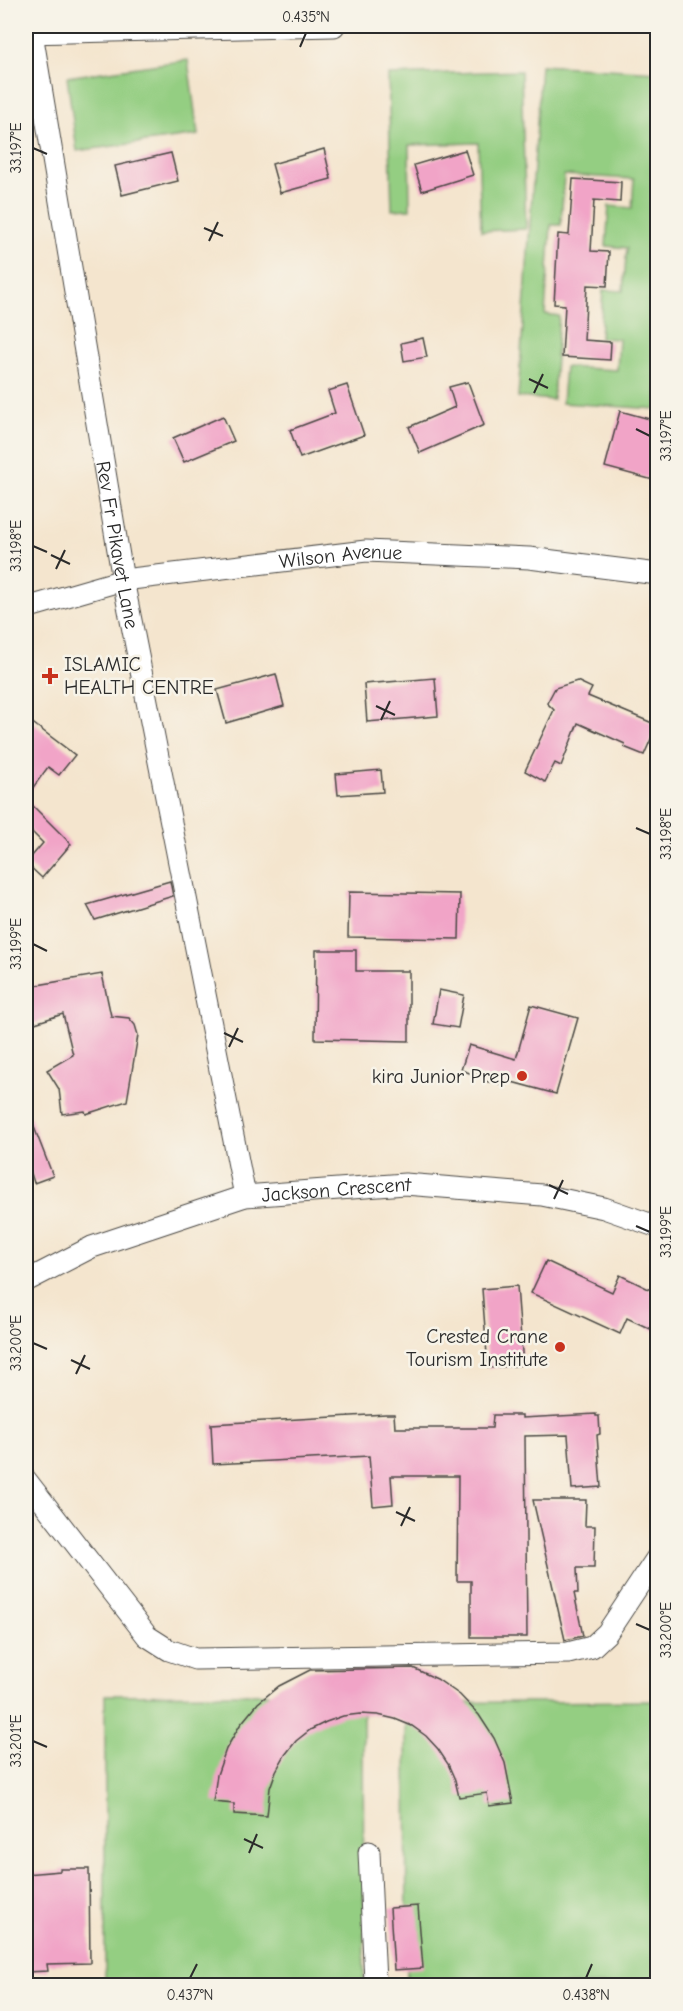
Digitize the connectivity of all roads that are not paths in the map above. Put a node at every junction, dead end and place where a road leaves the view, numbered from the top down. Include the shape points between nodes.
1 (334, 26) edge
2 (141, 28) edge
3 (29, 33) edge
4 (657, 574) edge
5 (123, 580) junction
6 (26, 608) edge
7 (245, 1196) junction
8 (657, 1227) edge
9 (26, 1281) edge
10 (26, 1480) edge
11 (657, 1556) edge
12 (369, 1852) dead end
13 (375, 1982) dead end

1 - 2 street
2 - 3 street
3 - 5 street, Rev Fr Pikavet Lane
4 - 5 street, Wilson Avenue via 529,558 366,551
5 - 6 street, Wilson Avenue
5 - 7 street, Rev Fr Pikavet Lane
7 - 8 street, Jackson Crescent via 405,1184 542,1195 604,1208
7 - 9 street, Jackson Crescent via 92,1247
10 - 11 street via 147,1636 169,1650 195,1659 568,1653 592,1647 607,1633
12 - 13 street

